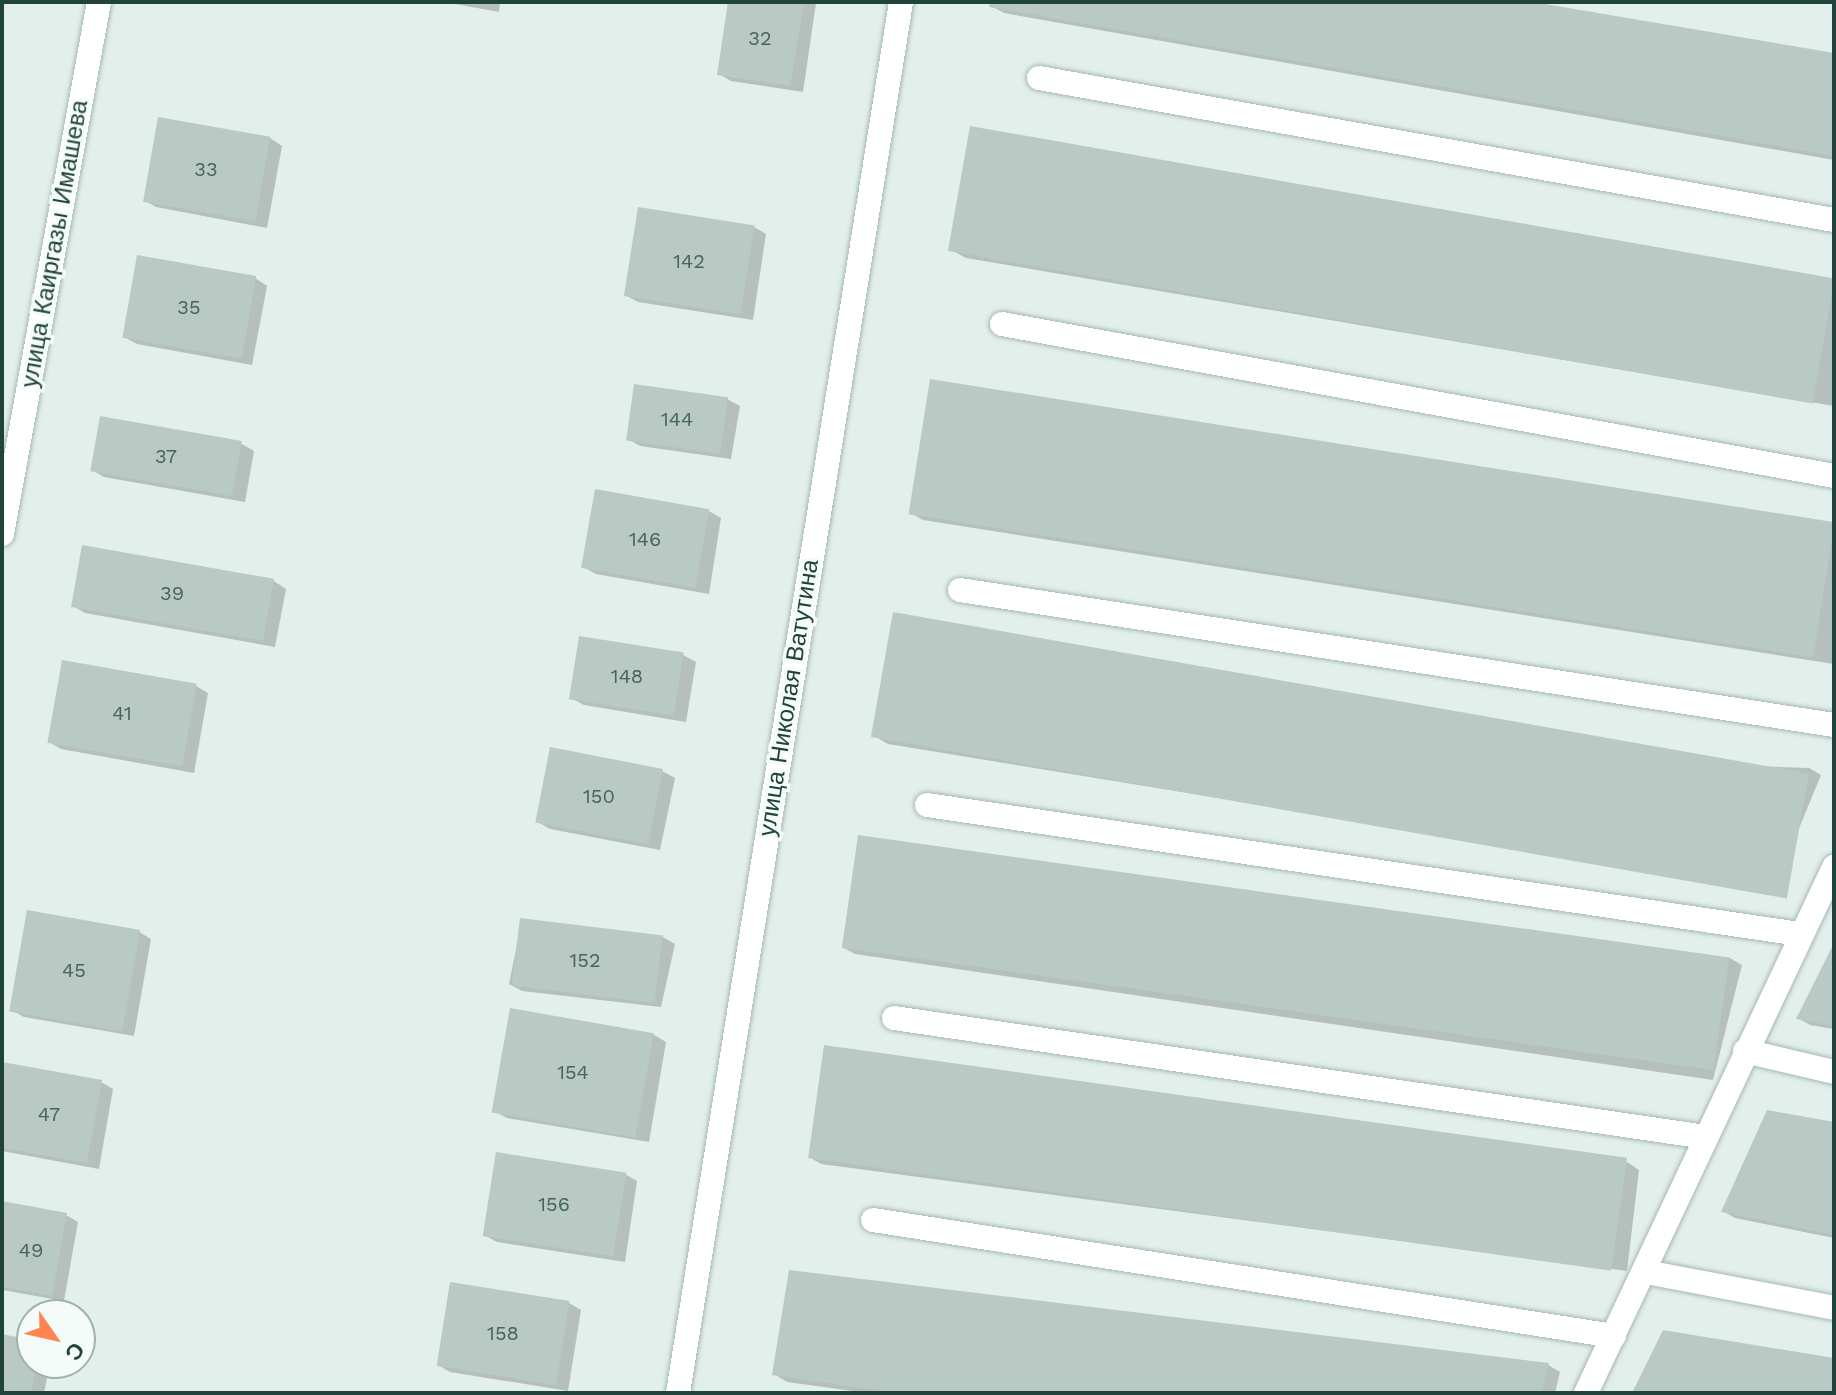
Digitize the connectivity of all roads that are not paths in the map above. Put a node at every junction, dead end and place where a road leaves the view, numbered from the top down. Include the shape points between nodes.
1 (99, 2) edge
2 (901, 2) edge
3 (1039, 78) dead end
4 (1834, 220) edge
5 (1002, 324) dead end
6 (1834, 476) edge
7 (2, 534) edge
8 (960, 590) dead end
9 (1834, 725) edge
10 (927, 805) dead end
11 (1834, 867) edge
12 (1800, 934) junction
13 (894, 1018) dead end
14 (1745, 1051) junction
15 (1834, 1072) edge
16 (1706, 1137) junction
17 (873, 1220) dead end
18 (1646, 1272) junction
19 (1834, 1308) edge
20 (1614, 1336) junction
21 (678, 1393) edge
22 (1586, 1393) edge

1 - 7 street, улица Каиргазы Имашева
2 - 21 street, улица Николая Ватутина
3 - 4 street
5 - 6 street
8 - 9 street
10 - 12 street
11 - 12 street
12 - 14 street
13 - 16 street
14 - 15 street
14 - 16 street
16 - 18 street
17 - 20 street
18 - 19 street
18 - 20 street
20 - 22 street

